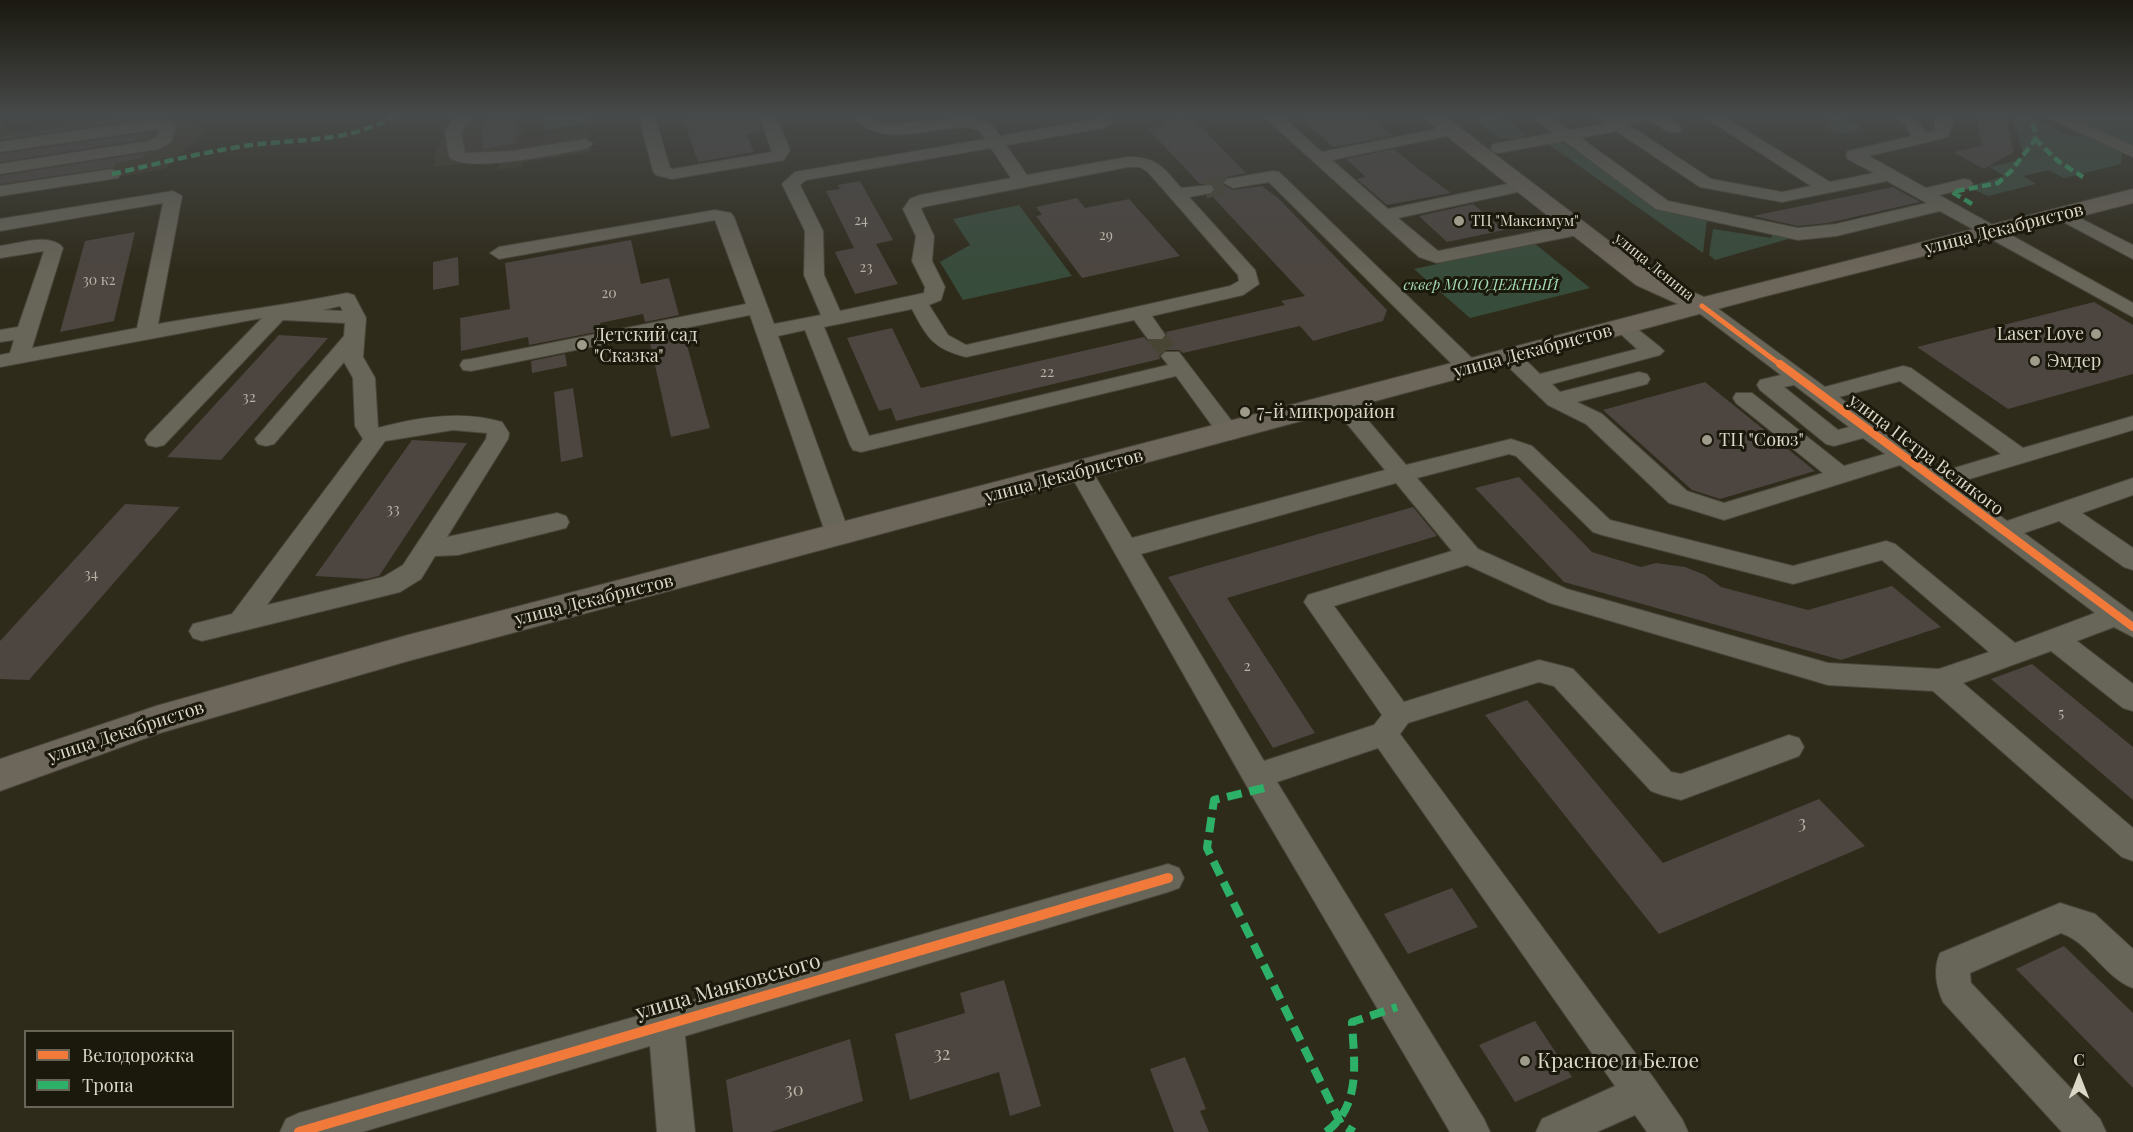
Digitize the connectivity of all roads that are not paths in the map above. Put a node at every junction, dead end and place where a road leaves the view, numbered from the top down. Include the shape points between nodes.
1 (661, 168) edge
2 (708, 168) edge
3 (848, 168) edge
4 (1013, 168) edge
5 (1094, 168) edge
6 (1154, 168) edge
7 (1330, 168) edge
8 (1501, 168) edge
9 (1525, 168) edge
10 (1612, 168) edge
11 (1691, 168) edge
12 (1794, 168) edge
13 (1876, 168) edge
14 (112, 174) dead end
15 (1890, 176) junction
16 (1022, 180) junction
17 (1233, 183) tunnel mouth
18 (1964, 184) dead end
19 (1521, 186) junction
20 (1827, 188) junction
21 (1204, 189) tunnel mouth
22 (0, 191) edge
23 (1923, 194) junction
24 (1177, 195) junction
25 (2133, 196) edge
26 (1942, 205) junction
27 (2062, 214) junction
28 (1382, 216) junction
29 (0, 225) edge
30 (1578, 229) junction
31 (1990, 232) junction
32 (0, 252) edge
33 (499, 253) dead end
34 (2133, 253) edge
35 (918, 302) junction
36 (1702, 306) junction
37 (757, 308) junction
38 (2133, 311) edge
39 (1139, 312) junction
40 (278, 313) junction
41 (822, 321) junction
42 (355, 327) junction
43 (1623, 327) junction
44 (28, 332) junction
45 (146, 332) junction
46 (766, 332) junction
47 (1155, 335) tunnel mouth
48 (0, 336) edge
49 (1509, 357) junction
50 (10, 359) edge
51 (471, 365) dead end
52 (1468, 368) junction
53 (1798, 377) junction
54 (1639, 379) dead end
55 (1536, 382) junction
56 (1821, 395) junction
57 (1743, 398) dead end
58 (1556, 400) junction
59 (1341, 403) junction
60 (2133, 423) edge
61 (1867, 429) junction
62 (1229, 433) junction
63 (377, 436) junction
64 (266, 439) dead end
65 (156, 440) dead end
66 (1904, 456) junction
67 (2019, 456) junction
68 (1081, 472) junction
69 (1401, 474) junction
70 (1840, 476) junction
71 (1937, 481) junction
72 (2133, 486) edge
73 (2062, 511) junction
74 (557, 522) dead end
75 (2004, 531) junction
76 (838, 535) junction
77 (428, 547) junction
78 (1126, 549) junction
79 (1469, 555) junction
80 (2133, 561) edge
81 (241, 621) junction
82 (2125, 621) edge
83 (202, 631) dead end
84 (2055, 639) junction
85 (2011, 655) junction
86 (1940, 680) junction
87 (2133, 700) edge
88 (1391, 724) junction
89 (1789, 747) dead end
90 (0, 775) edge
91 (1257, 776) junction
92 (2133, 848) edge
93 (1168, 878) dead end
94 (2133, 972) edge
95 (666, 1024) junction
96 (1642, 1094) junction
97 (298, 1132) edge
98 (676, 1132) edge
99 (1471, 1132) edge
100 (1555, 1132) edge
101 (1670, 1132) edge
102 (2087, 1132) edge

1 - 2 street via 672,174
3 - 41 street via 794,179 791,184 814,231 814,275
4 - 16 street
5 - 16 street
6 - 24 street
7 - 28 street
8 - 19 main road, улица Ленина
9 - 36 main road, улица Ленина via 1668,275
10 - 26 street via 1662,205 1798,234 1836,230
11 - 20 street via 1706,183 1782,197
12 - 20 street
13 - 15 street
14 - 22 street
15 - 20 street
15 - 23 street
16 - 35 street via 916,203 912,209 925,236 922,261 935,287 934,296
17 - 52 street via 1273,176
18 - 23 street
19 - 28 street
19 - 30 main road, улица Ленина
21 - 24 street
23 - 26 street
24 - 39 street via 1248,274 1249,284 1236,291
25 - 27 main road, улица Декабристов
26 - 31 street
27 - 31 main road, улица Декабристов
27 - 34 street
28 - 30 street via 1425,253 1437,257
29 - 45 street via 173,196
30 - 36 main road, улица Ленина via 1645,280
31 - 36 main road, улица Декабристов
31 - 38 street
32 - 44 street via 45,245 54,248
33 - 37 street via 697,218 725,217
35 - 39 street via 941,342 966,351
35 - 41 street
36 - 43 main road, улица Декабристов
36 - 53 street, улица Петра Великого
37 - 46 street
37 - 51 street
39 - 47 street
40 - 42 street
40 - 45 street via 247,313
40 - 65 street
41 - 46 street
41 - 62 street via 861,445 1176,362
42 - 63 street via 352,357 364,378 366,426
42 - 64 street
43 - 49 main road, улица Декабристов
43 - 55 street via 1653,351
44 - 48 street
44 - 50 street
45 - 50 street
46 - 76 street
49 - 52 main road, улица Декабристов
49 - 55 street
52 - 59 main road, улица Декабристов
53 - 56 street, улица Петра Великого
53 - 61 street via 1768,386 1833,439
54 - 58 street
55 - 58 street
56 - 61 street, улица Петра Великого
56 - 67 street via 1903,374
57 - 70 street
58 - 70 street via 1594,419 1678,497 1724,512
59 - 62 main road, улица Декабристов
59 - 69 street
60 - 67 street
61 - 66 street, улица Петра Великого
62 - 68 main road, улица Декабристов
63 - 77 street via 411,427 478,423 487,424 498,433
63 - 81 street
66 - 70 street
66 - 71 street, улица Петра Великого
67 - 71 street
68 - 76 main road, улица Декабристов
68 - 78 street
69 - 78 street
69 - 79 street
69 - 85 street via 1511,446 1524,451 1602,526 1793,575 1886,550
71 - 75 street, улица Петра Великого
72 - 73 street
73 - 75 street
73 - 80 street
74 - 77 street via 458,546
75 - 82 street, улица Петра Великого
76 - 90 main road, улица Декабристов via 408,648 167,717
77 - 81 street via 412,572 391,585
78 - 91 street
79 - 86 street via 1559,596 1828,674
79 - 88 street via 1317,602
81 - 83 street
82 - 84 street
84 - 85 street
84 - 87 street
85 - 86 street
86 - 92 street
88 - 89 street via 1539,671 1563,677 1662,782 1681,787
88 - 91 street
88 - 96 street
91 - 99 street
93 - 95 street, улица Маяковского
94 - 102 street via 2083,925 2060,918 1952,964 1955,990
95 - 97 street, улица Маяковского
95 - 98 street
96 - 100 street
96 - 101 street

